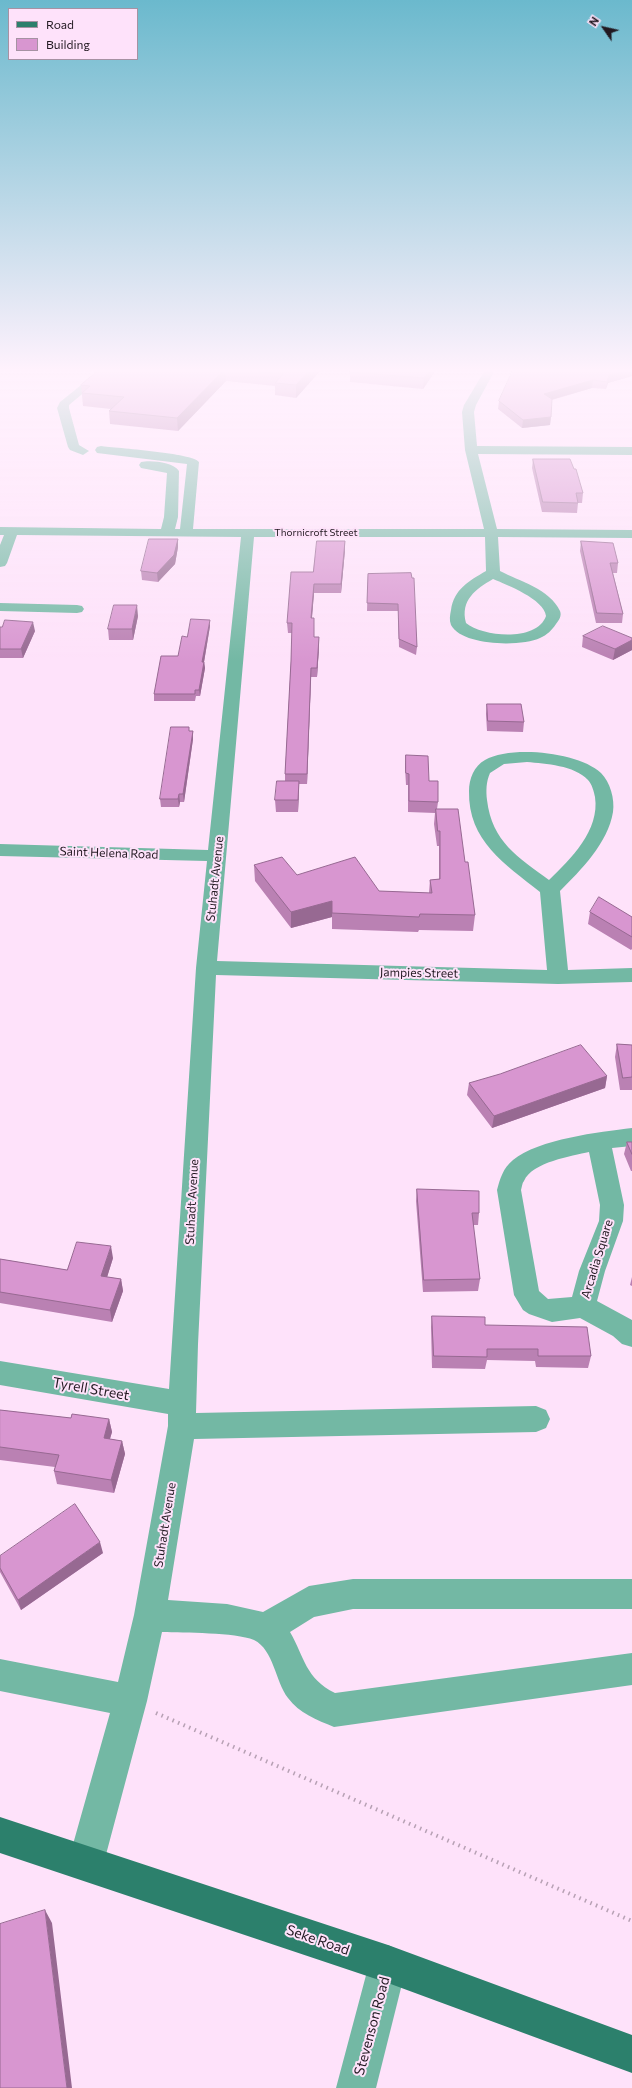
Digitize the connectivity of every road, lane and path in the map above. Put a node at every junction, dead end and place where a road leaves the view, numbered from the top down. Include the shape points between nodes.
1 (165, 467) edge
2 (192, 467) edge
3 (475, 467) edge
4 (6, 531) edge
5 (167, 532) junction
6 (491, 532) junction
7 (186, 533) junction
8 (248, 534) junction
9 (632, 534) edge
10 (0, 563) edge
11 (493, 573) junction
12 (0, 607) edge
13 (77, 609) dead end
14 (0, 850) edge
15 (218, 856) junction
16 (550, 890) junction
17 (206, 968) junction
18 (632, 976) edge
19 (558, 977) junction
20 (632, 1137) edge
21 (599, 1141) junction
22 (583, 1306) junction
23 (632, 1336) edge
24 (0, 1374) edge
25 (182, 1415) junction
26 (536, 1419) dead end
27 (632, 1594) edge
28 (150, 1615) junction
29 (265, 1629) junction
30 (632, 1669) edge
31 (0, 1675) edge
32 (130, 1701) junction
33 (0, 1835) edge
34 (86, 1862) junction
35 (632, 1921) edge
36 (388, 1964) junction
37 (632, 2054) edge
38 (356, 2088) edge

1 - 5 street via 173,471 171,518
2 - 7 street
3 - 6 street
4 - 5 street, Thornicroft Street
4 - 10 street
5 - 7 street, Thornicroft Street
6 - 8 street, Thornicroft Street
6 - 9 street, Thornicroft Street
6 - 11 street
7 - 8 street, Thornicroft Street
8 - 15 street, Stuhadt Avenue
11 - 11 street via 543,600 553,611 553,618 546,629 534,635 504,638 475,633 460,625 457,620 459,600 463,593
12 - 13 street
14 - 15 street, Saint Helena Road
15 - 17 street, Stuhadt Avenue
16 - 16 street via 512,861 496,845 482,824 476,786 481,772 490,763 514,757 546,759 582,769 599,782 605,806 604,815 580,860
16 - 19 street
17 - 19 street, Jampies Street
17 - 25 street, Stuhadt Avenue
18 - 19 street, Jampies Street
20 - 21 street
21 - 22 street, Arcadia Square via 612,1205 611,1221 592,1270
21 - 22 street via 539,1156 514,1175 509,1190 527,1295 533,1304 546,1310 562,1311
22 - 23 street, Arcadia Square
24 - 25 street, Tyrell Street
25 - 26 street, Tyrell Street
25 - 28 street, Stuhadt Avenue
27 - 29 street via 353,1594 309,1602
28 - 29 street via 243,1622
28 - 32 street, Stuhadt Avenue
29 - 30 street via 283,1648 298,1685 315,1702 334,1710
31 - 32 street
32 - 34 street, Stuhadt Avenue
32 - 35 path
33 - 34 main road, Seke Road
34 - 36 main road, Seke Road
36 - 37 main road, Seke Road
36 - 38 street, Stevenson Road

